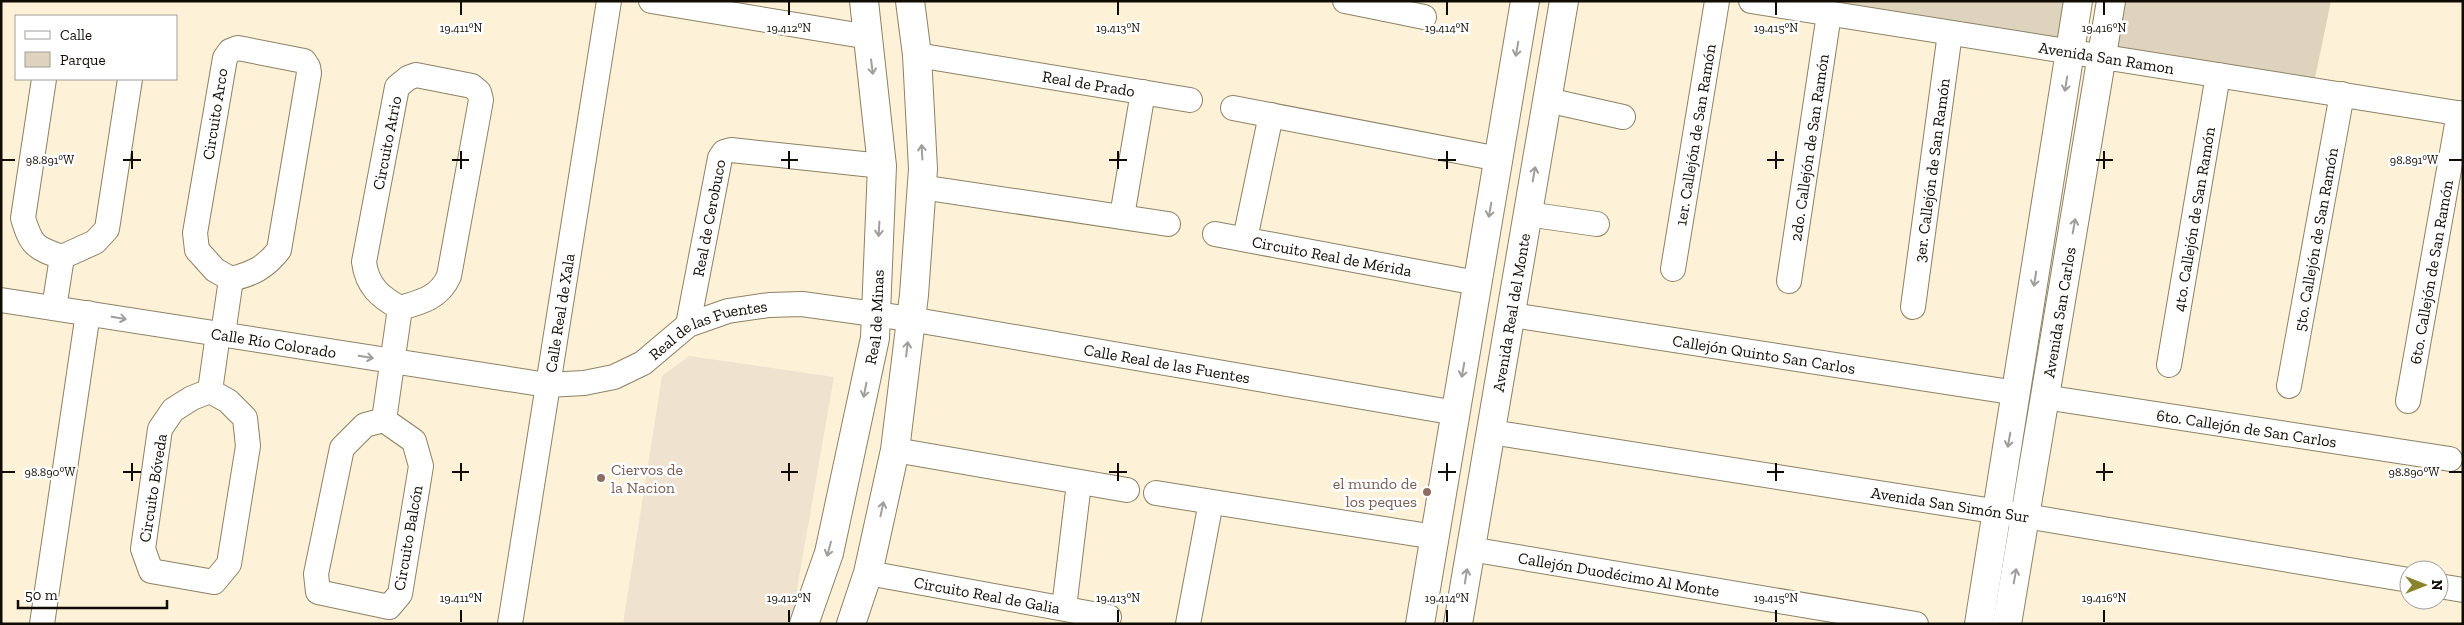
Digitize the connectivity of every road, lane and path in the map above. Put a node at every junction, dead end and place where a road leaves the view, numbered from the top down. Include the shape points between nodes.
1 (609, 1) edge
2 (651, 1) edge
3 (864, 1) edge
4 (910, 1) edge
5 (1345, 1) edge
6 (1525, 1) edge
7 (1564, 1) edge
8 (1717, 1) edge
9 (1752, 1) edge
10 (2078, 1) edge
11 (2111, 1) edge
12 (1386, 5) edge
13 (1829, 14) junction
14 (1424, 17) dead end
15 (1950, 33) junction
16 (869, 37) junction
17 (2070, 53) junction
18 (917, 55) junction
19 (2103, 57) junction
20 (2218, 75) junction
21 (44, 80) edge
22 (130, 80) edge
23 (1143, 92) junction
24 (2342, 94) junction
25 (1190, 100) dead end
26 (1547, 100) junction
27 (1233, 108) dead end
28 (2461, 113) edge
29 (1271, 115) junction
30 (1623, 117) dead end
31 (1498, 159) junction
32 (882, 166) junction
33 (921, 187) junction
34 (1528, 214) junction
35 (1122, 216) junction
36 (1168, 224) dead end
37 (1598, 224) dead end
38 (1216, 234) dead end
39 (1245, 239) junction
40 (62, 256) junction
41 (1673, 269) dead end
42 (231, 279) junction
43 (1790, 282) dead end
44 (1478, 283) junction
45 (1, 300) edge
46 (1913, 307) dead end
47 (54, 308) junction
48 (400, 308) junction
49 (88, 313) junction
50 (1512, 315) junction
51 (876, 316) junction
52 (910, 319) junction
53 (688, 325) junction
54 (221, 334) junction
55 (392, 361) junction
56 (2170, 365) dead end
57 (547, 385) junction
58 (2289, 386) dead end
59 (210, 391) junction
60 (2017, 392) junction
61 (2044, 397) junction
62 (2408, 401) dead end
63 (1456, 413) junction
64 (384, 420) junction
65 (1491, 432) junction
66 (895, 450) junction
67 (2450, 459) dead end
68 (1079, 483) junction
69 (1127, 490) dead end
70 (1156, 493) dead end
71 (1210, 502) junction
72 (1997, 512) junction
73 (2025, 516) junction
74 (1435, 537) junction
75 (1470, 549) junction
76 (868, 574) junction
77 (2399, 578) edge
78 (2449, 588) edge
79 (2463, 590) edge
80 (1064, 608) junction
81 (1109, 617) dead end
82 (42, 624) edge
83 (510, 624) edge
84 (804, 624) edge
85 (851, 624) edge
86 (1188, 624) edge
87 (1420, 624) edge
88 (1458, 624) edge
89 (1916, 624) edge
90 (1978, 624) edge
91 (2007, 624) edge

1 - 57 street, Calle Real de Xala
2 - 16 street
3 - 16 street, Real de Minas
4 - 18 street
5 - 12 street
6 -> 31 street
7 - 26 street, Avenida Real del Monte
8 - 41 street, 1er. Callejón de San Ramón
9 - 13 street, Avenida San Ramon
10 - 17 street, Avenida San Carlos
11 - 19 street, Avenida San Carlos
12 - 14 street
13 - 15 street, Avenida San Ramon
13 - 43 street, 2do. Callejón de San Ramón
15 - 17 street, Avenida San Ramon
15 - 46 street, 3er. Callejón de San Ramón
16 -> 32 street, Real de Minas
17 - 19 street, Avenida San Ramon
17 -> 60 street, Avenida San Carlos
18 - 23 street, Real de Prado
33 -> 18 street via 923,169
19 - 20 street, Avenida San Ramon
61 -> 19 street, Avenida San Carlos
20 - 24 street, Avenida San Ramon
20 - 56 street, 4to. Callejón de San Ramón
21 - 40 street via 23,218 29,240 45,251
22 - 40 street via 107,229 95,242
23 - 25 street
23 - 35 street, Real de Prado
24 - 28 street, Avenida San Ramon
24 - 58 street, 5to. Callejón de San Ramón
26 - 30 street
34 -> 26 street, Avenida Real del Monte
27 - 29 street
28 - 62 street, 6to. Callejón de San Ramón
29 - 31 street
29 - 39 street, Circuito Real de Mérida
31 -> 44 street
32 -> 51 street, Real de Minas
32 - 53 street, Real de Cerobuco via 730,150 724,152 720,158
33 - 35 street
33 - 52 street
34 - 37 street
34 - 50 street, Avenida Real del Monte
35 - 36 street
38 - 39 street
39 - 44 street, Circuito Real de Mérida
40 - 47 street
42 - 42 street, Circuito Arco via 252,274 268,263 278,250 309,73 304,61 238,48 225,58 195,234 197,250 215,270
42 - 54 street
44 -> 63 street
45 - 47 street, Calle Río Colorado
47 - 49 street, Calle Río Colorado
48 - 48 street, Circuito Atrio via 430,298 444,287 449,276 481,100 479,92 472,86 416,75 397,87 364,262 366,276 373,289
48 - 55 street
49 -> 54 street, Calle Río Colorado
49 - 82 street
50 - 60 street, Callejón Quinto San Carlos
50 - 65 street, Avenida Real del Monte
51 - 52 street, Calle Real de las Fuentes
51 - 53 street, Real de las Fuentes via 802,304 769,305 728,311
51 -> 84 street, Real de Minas via 864,399 828,553
52 - 63 street, Calle Real de las Fuentes
66 -> 52 street
53 - 57 street, Real de las Fuentes via 643,363 614,377
54 -> 55 street, Calle Río Colorado
54 - 59 street
55 - 57 street, Calle Río Colorado
55 - 64 street
57 - 83 street, Calle Real de Xala
59 - 59 street, Circuito Bóveda via 228,401 245,418 248,446 229,564 214,582 151,571 143,549 160,429 173,410
60 -> 72 street, Avenida San Carlos
61 - 67 street, 6to. Callejón de San Carlos
61 - 73 street, Avenida San Carlos
63 - 74 street
64 - 64 street, Circuito Balcón via 414,441 421,466 400,594 389,608 318,592 316,574 342,448 365,425
65 - 72 street, Avenida San Simón Sur
65 - 75 street, Avenida Real del Monte
66 - 68 street
76 -> 66 street
68 - 69 street
68 - 80 street, Circuito Real de Galia
70 - 71 street
71 - 74 street
71 - 86 street
72 - 73 street, Avenida San Simón Sur
72 - 90 street, Avenida San Carlos
73 - 77 street, Avenida San Simón Sur
91 -> 73 street, Avenida San Carlos
74 - 87 street
88 -> 75 street, Avenida Real del Monte
75 - 89 street, Callejón Duodécimo Al Monte
76 - 80 street, Circuito Real de Galia
76 - 85 street
78 - 79 street
80 - 81 street

